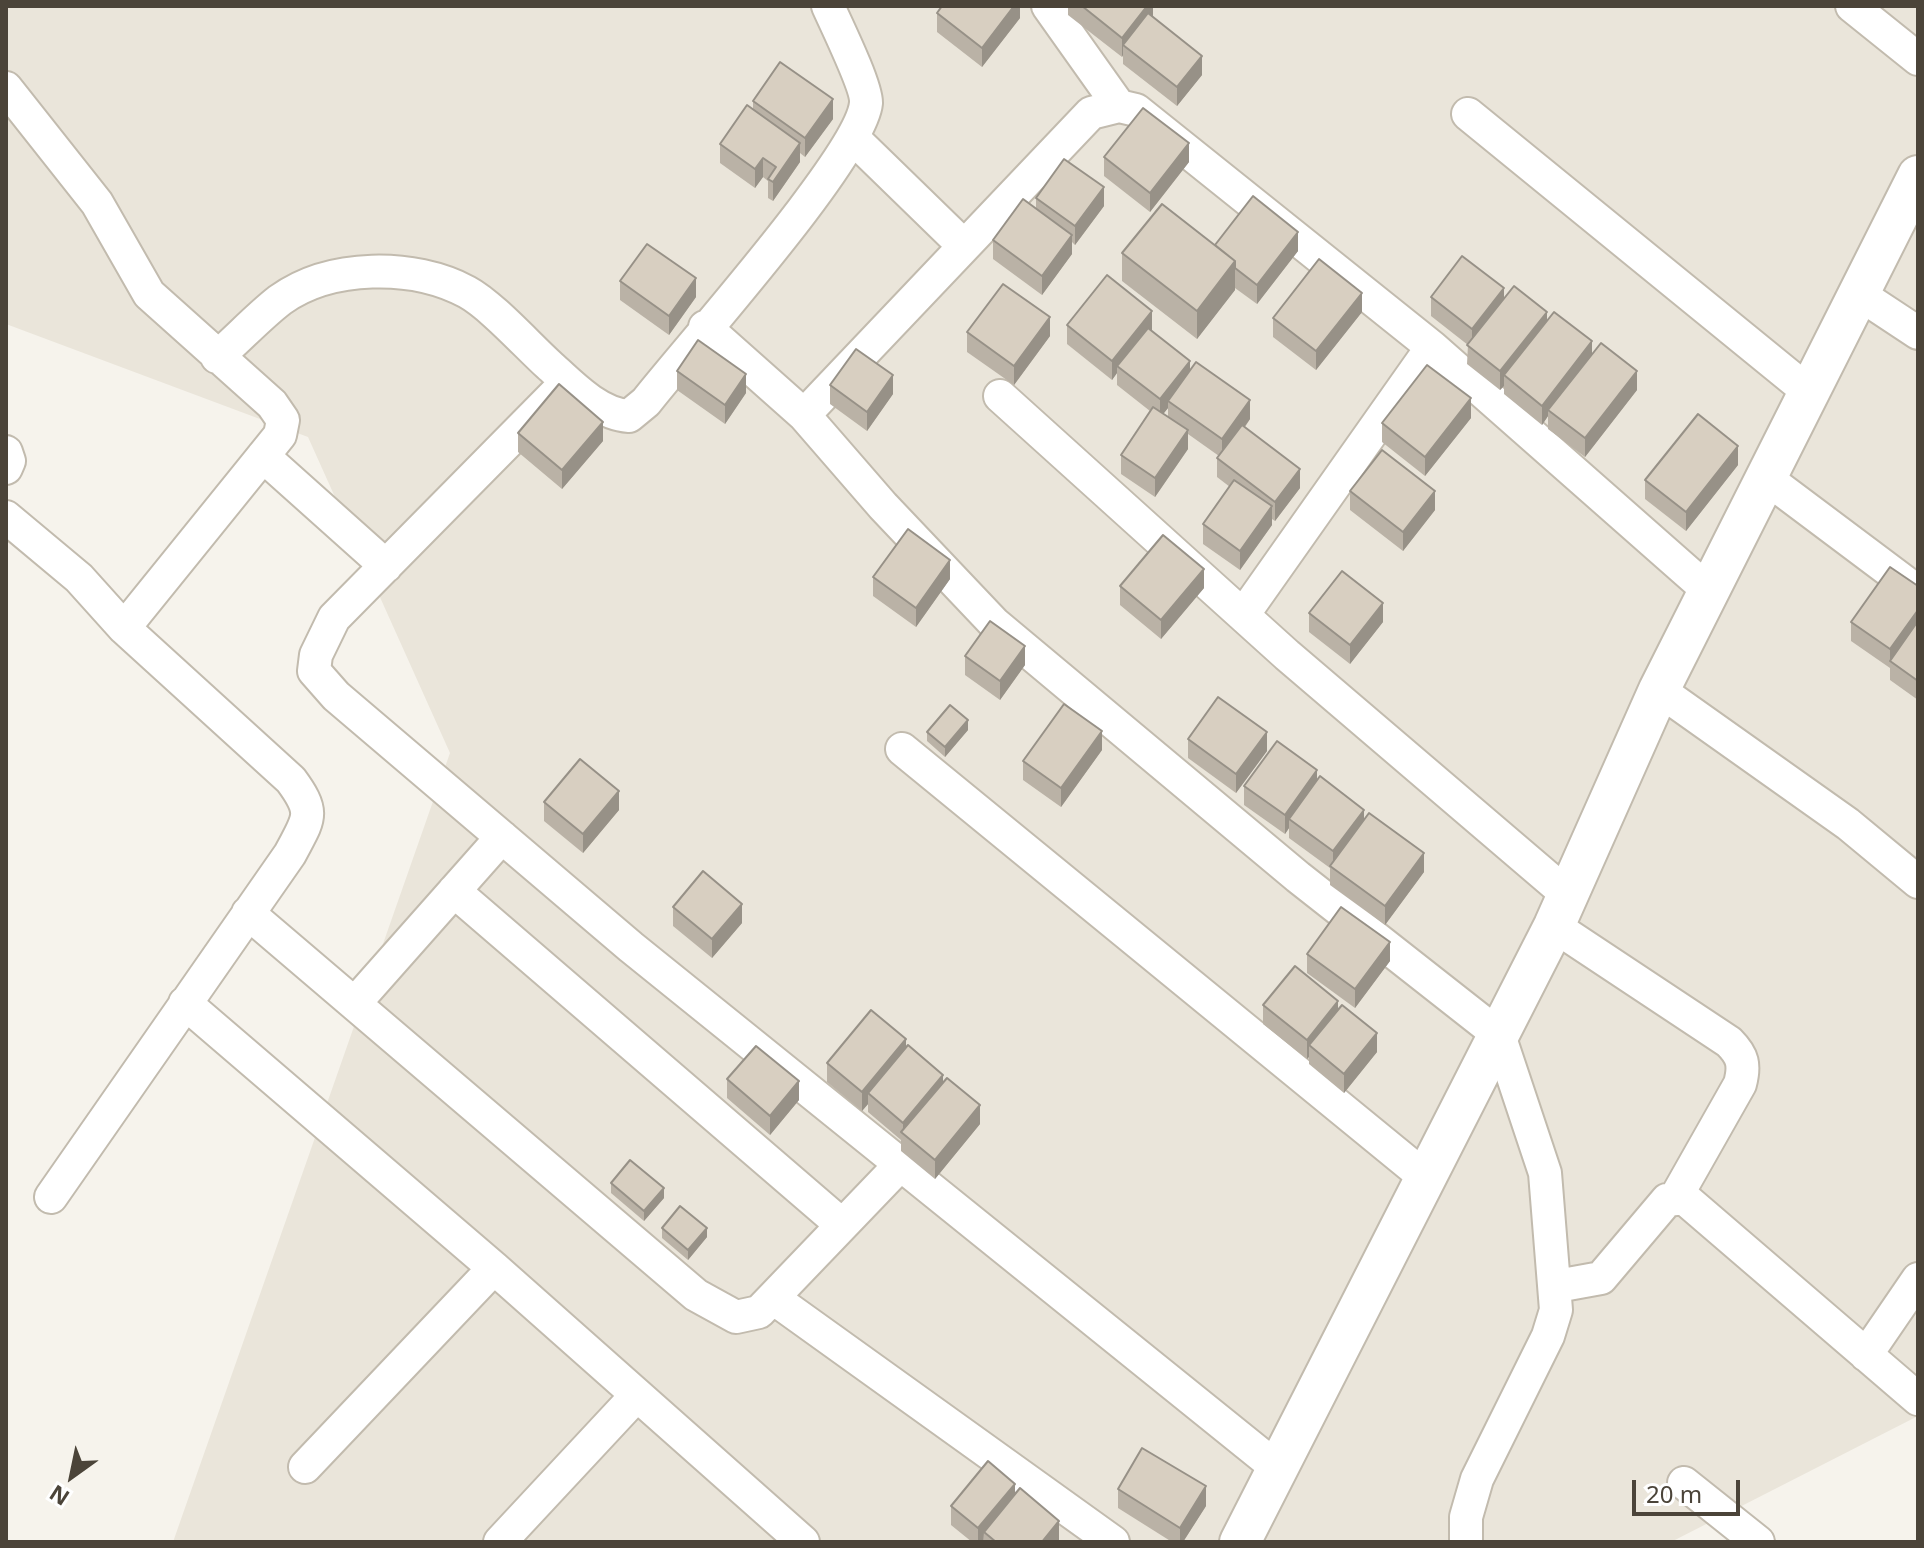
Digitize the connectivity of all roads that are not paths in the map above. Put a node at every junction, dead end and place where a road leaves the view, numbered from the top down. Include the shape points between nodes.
1 (828, 6) edge
2 (1048, 6) edge
3 (1852, 6) edge
4 (1918, 59) edge
5 (6, 88) edge
6 (1119, 106) junction
7 (1468, 114) dead end
8 (853, 138) junction
9 (1913, 201) edge
10 (964, 246) junction
11 (1859, 294) junction
12 (705, 327) junction
13 (1918, 333) edge
14 (1432, 347) junction
15 (217, 357) junction
16 (567, 382) junction
17 (1809, 392) junction
18 (1000, 396) dead end
19 (804, 415) junction
20 (6, 452) edge
21 (263, 456) junction
22 (6, 468) edge
23 (1766, 478) junction
24 (6, 517) edge
25 (386, 566) junction
26 (1709, 591) junction
27 (1918, 592) edge
28 (1243, 615) junction
29 (124, 628) junction
30 (1659, 690) junction
31 (902, 749) dead end
32 (502, 837) junction
33 (1918, 882) edge
34 (454, 891) junction
35 (1561, 910) junction
36 (248, 913) junction
37 (185, 1003) junction
38 (355, 1003) junction
39 (1499, 1035) junction
40 (901, 1164) junction
41 (1425, 1177) junction
42 (51, 1197) dead end
43 (1676, 1197) junction
44 (842, 1225) junction
45 (494, 1268) junction
46 (1918, 1279) edge
47 (1557, 1286) junction
48 (773, 1298) junction
49 (1866, 1355) junction
50 (636, 1396) junction
51 (1918, 1399) edge
52 (305, 1467) dead end
53 (1276, 1467) junction
54 (1684, 1483) dead end
55 (500, 1542) edge
56 (803, 1542) edge
57 (1113, 1542) edge
58 (1240, 1542) edge
59 (1466, 1542) edge
60 (1758, 1542) edge

1 - 8 street via 866,99
2 - 6 street
3 - 4 street
5 - 15 street via 97,203 149,294
6 - 10 street via 1091,113
6 - 14 street via 1136,110
7 - 17 street
8 - 10 street
8 - 12 street
9 - 11 street
10 - 19 street
11 - 13 street
11 - 17 street
12 - 16 street via 629,416 615,415
12 - 19 street
14 - 26 street
14 - 28 street
15 - 16 street via 281,300 311,283 349,274 402,272 468,293
15 - 21 street via 283,420 280,435
16 - 25 street
17 - 23 street
18 - 28 street
19 - 39 street via 994,623 1298,877
20 - 22 street
21 - 25 street
21 - 29 street
23 - 26 street
23 - 27 street
24 - 29 street via 79,578
25 - 32 street via 334,618 314,671 336,696
26 - 30 street
28 - 35 street
29 - 36 street via 291,780 308,803 307,821 290,854
30 - 33 street via 1848,824
30 - 35 street
31 - 41 street
32 - 34 street
32 - 40 street
34 - 38 street
34 - 44 street
35 - 39 street
35 - 43 street via 1741,1054 1740,1084
36 - 37 street
36 - 38 street
37 - 42 street
37 - 45 street
38 - 48 street via 696,1295 736,1317 759,1312
39 - 41 street
39 - 47 street via 1545,1173
40 - 44 street
40 - 53 street
41 - 53 street
43 - 47 street via 1667,1200 1601,1278
43 - 49 street via 1692,1202
44 - 48 street
45 - 50 street
45 - 52 street
46 - 49 street
47 - 59 street via 1548,1336 1477,1479 1466,1517
48 - 57 street
49 - 51 street
50 - 55 street
50 - 56 street
53 - 58 street
54 - 60 street

